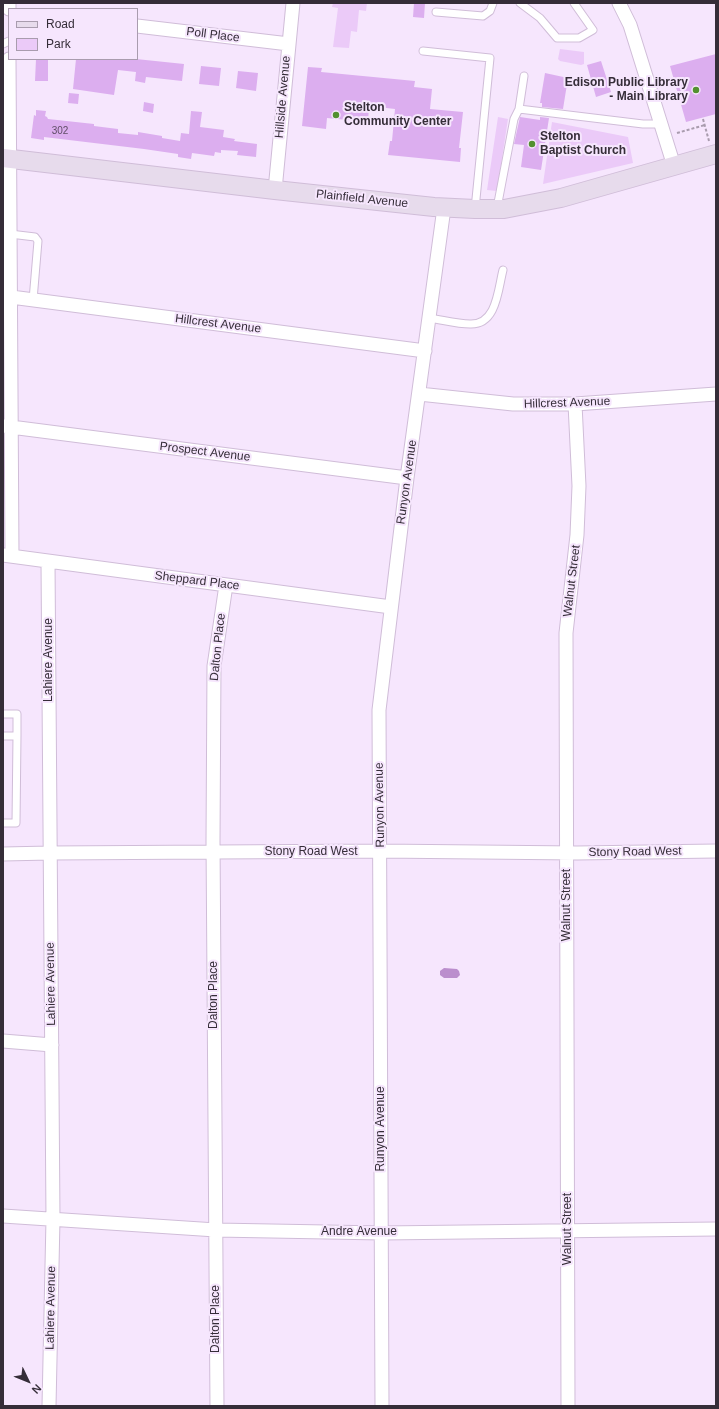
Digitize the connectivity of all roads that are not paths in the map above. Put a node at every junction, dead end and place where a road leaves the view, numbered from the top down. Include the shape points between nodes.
1 (293, 3) edge
2 (493, 3) edge
3 (520, 3) edge
4 (574, 3) edge
5 (619, 3) edge
6 (436, 12) dead end
7 (138, 26) edge
8 (288, 44) junction
9 (423, 51) dead end
10 (9, 60) edge
11 (524, 76) dead end
12 (519, 109) junction
13 (660, 124) junction
14 (713, 148) edge
15 (6, 158) edge
16 (674, 166) junction
17 (274, 190) junction
18 (444, 208) junction
19 (475, 209) junction
20 (497, 209) junction
21 (10, 234) junction
22 (6, 252) edge
23 (7, 268) edge
24 (503, 270) dead end
25 (7, 298) edge
26 (33, 300) junction
27 (429, 318) junction
28 (425, 351) junction
29 (419, 394) junction
30 (716, 394) edge
31 (574, 404) junction
32 (7, 427) edge
33 (407, 478) junction
34 (7, 556) edge
35 (48, 562) junction
36 (226, 585) junction
37 (391, 607) junction
38 (3, 714) edge
39 (3, 736) edge
40 (17, 736) junction
41 (3, 823) edge
42 (380, 851) junction
43 (716, 851) edge
44 (50, 852) junction
45 (213, 852) junction
46 (567, 852) junction
47 (3, 854) edge
48 (3, 1041) edge
49 (52, 1045) junction
50 (3, 1216) edge
51 (53, 1220) junction
52 (716, 1229) edge
53 (216, 1230) junction
54 (568, 1230) junction
55 (382, 1233) junction
56 (48, 1406) edge
57 (217, 1406) edge
58 (382, 1406) edge
59 (568, 1406) edge

1 - 8 street, Hillside Avenue
2 - 6 lane via 490,12 483,16
3 - 4 lane via 540,18 557,38 579,38 594,30
5 - 13 street via 630,25
7 - 8 street, Poll Place
8 - 17 street, Hillside Avenue
9 - 19 lane via 490,58
10 - 15 street
11 - 12 lane
12 - 13 lane
12 - 20 lane via 514,118
13 - 16 street
14 - 16 main road, Plainfield Avenue
15 - 17 main road, Plainfield Avenue
15 - 21 street
16 - 20 main road, Plainfield Avenue via 561,198
17 - 18 main road, Plainfield Avenue
18 - 19 main road, Plainfield Avenue
18 - 27 street, Runyon Avenue
19 - 20 main road, Plainfield Avenue
21 - 22 street
21 - 26 lane via 35,237 38,241
22 - 23 street
23 - 25 street
24 - 27 lane via 495,306 485,320 472,325
25 - 26 street, Hillcrest Avenue
25 - 32 street
26 - 28 street, Hillcrest Avenue
27 - 28 street, Runyon Avenue
28 - 29 street, Runyon Avenue
29 - 31 street, Hillcrest Avenue via 513,404
29 - 33 street, Runyon Avenue
30 - 31 street, Hillcrest Avenue
31 - 46 street, Walnut Street via 579,486 577,535 566,633
32 - 33 street, Prospect Avenue
32 - 34 street
33 - 37 street, Runyon Avenue
34 - 35 street, Sheppard Place
35 - 36 street, Sheppard Place
35 - 44 street, Lahiere Avenue
36 - 37 street, Sheppard Place
36 - 45 street, Dalton Place via 214,666
37 - 42 street, Runyon Avenue via 378,710
38 - 40 lane via 17,714
39 - 40 lane
40 - 41 lane via 16,823
42 - 45 street, Stony Road West
42 - 46 street, Stony Road West
42 - 55 street, Runyon Avenue
43 - 46 street, Stony Road West
44 - 45 street, Stony Road West
44 - 47 street, Stony Road West
44 - 49 street, Lahiere Avenue
45 - 53 street, Dalton Place
46 - 54 street, Walnut Street
48 - 49 street
49 - 51 street, Lahiere Avenue
50 - 51 street, Andre Avenue
51 - 53 street, Andre Avenue
51 - 56 street, Lahiere Avenue
52 - 54 street, Andre Avenue
53 - 55 street, Andre Avenue
53 - 57 street, Dalton Place
54 - 55 street, Andre Avenue
54 - 59 street, Walnut Street
55 - 58 street, Runyon Avenue

